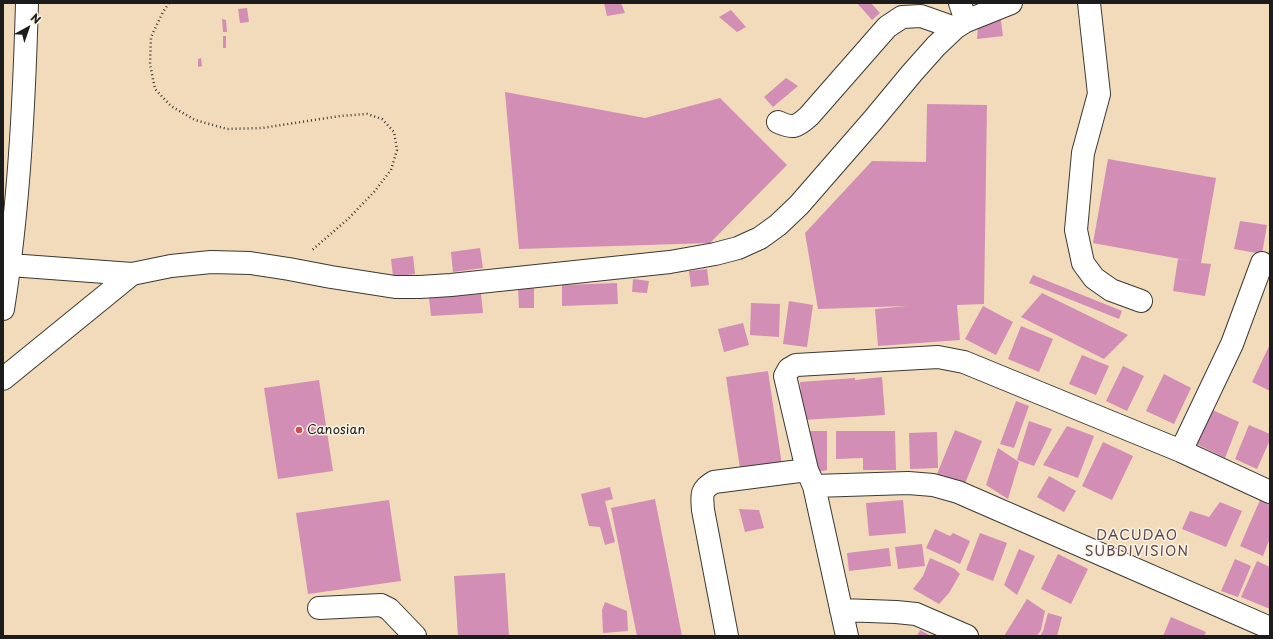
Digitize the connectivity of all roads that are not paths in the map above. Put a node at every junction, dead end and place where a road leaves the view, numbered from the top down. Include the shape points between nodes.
1 (27, 3) edge
2 (1011, 3) edge
3 (1089, 3) edge
4 (961, 17) edge
5 (778, 122) dead end
6 (1262, 263) dead end
7 (10, 265) junction
8 (132, 274) junction
9 (1141, 301) dead end
10 (3, 309) edge
11 (3, 379) edge
12 (1181, 451) junction
13 (810, 478) junction
14 (1270, 492) edge
15 (318, 608) dead end
16 (841, 610) junction
17 (1270, 628) edge
18 (415, 636) edge
19 (727, 636) edge
20 (847, 636) edge
21 (967, 636) edge

1 - 7 street via 20,165
2 - 4 street
3 - 9 street via 1099,94 1084,154 1076,230 1083,263 1094,278 1111,290
4 - 5 street via 902,17 887,27 800,124 789,127
4 - 8 street via 799,205 760,238 738,248 670,262 420,288 395,287 250,263 211,262 171,266
6 - 12 street via 1232,344
7 - 8 street
7 - 10 street
8 - 11 street
12 - 13 street via 964,362 938,357 796,365 789,369 785,376
12 - 14 street
13 - 16 street
13 - 17 street via 934,485 958,492
13 - 19 street via 714,482 706,487 702,494
15 - 18 street via 380,605 389,609
16 - 20 street
16 - 21 street via 916,614

